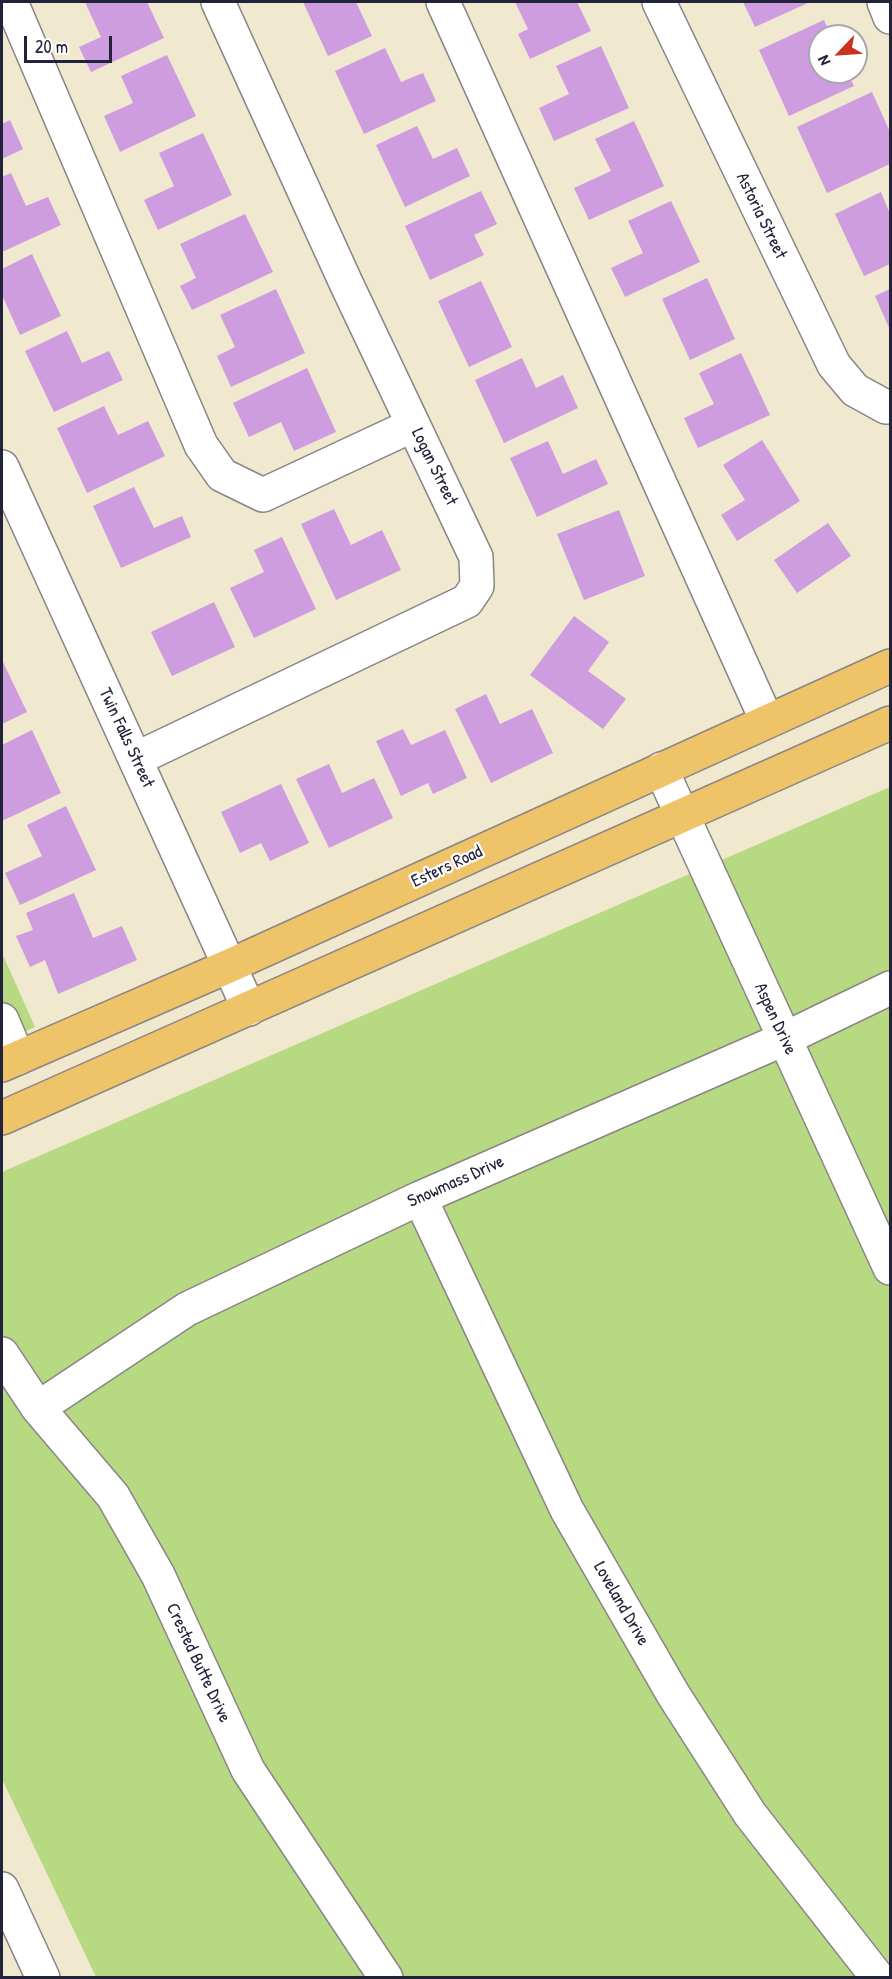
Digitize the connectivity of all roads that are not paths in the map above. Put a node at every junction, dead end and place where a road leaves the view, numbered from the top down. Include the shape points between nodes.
1 (11, 2) edge
2 (218, 2) edge
3 (443, 2) edge
4 (659, 2) edge
5 (884, 2) edge
6 (891, 16) edge
7 (891, 406) edge
8 (413, 425) junction
9 (2, 467) edge
10 (891, 666) edge
11 (767, 721) junction
12 (891, 723) edge
13 (136, 759) junction
14 (661, 769) junction
15 (683, 818) junction
16 (229, 966) junction
17 (891, 988) edge
18 (249, 1009) junction
19 (2, 1020) edge
20 (784, 1039) junction
21 (10, 1062) edge
22 (2, 1118) edge
23 (420, 1198) junction
24 (891, 1268) edge
25 (2, 1354) edge
26 (38, 1408) junction
27 (2, 1889) edge
28 (44, 1977) edge
29 (386, 1977) edge
30 (878, 1977) edge

1 - 8 street via 201,446 222,475 263,495
2 - 8 street, Logan Street
3 - 11 street
4 - 7 street, Astoria Street via 834,365 855,390
5 - 6 street
8 - 13 street, Logan Street via 476,557 477,586 467,601
9 - 13 street, Twin Falls Street
10 - 11 main road, Esters Road
11 - 14 main road, Esters Road
12 - 15 main road
13 - 16 street, Twin Falls Street
14 - 15 street, Aspen Drive
14 - 16 main road, Esters Road
15 - 18 main road
15 - 20 street, Aspen Drive
16 - 18 street, Twin Falls Street
16 - 21 main road, Esters Road
17 - 20 street, Snowmass Drive
18 - 22 main road
19 - 21 street
20 - 23 street, Snowmass Drive
20 - 24 street, Aspen Drive
23 - 26 street, Snowmass Drive via 187,1309
23 - 30 street, Loveland Drive via 567,1510 673,1694 750,1814
25 - 26 street, Crested Butte Drive
26 - 29 street, Crested Butte Drive via 113,1496 158,1575 249,1770
27 - 28 street

